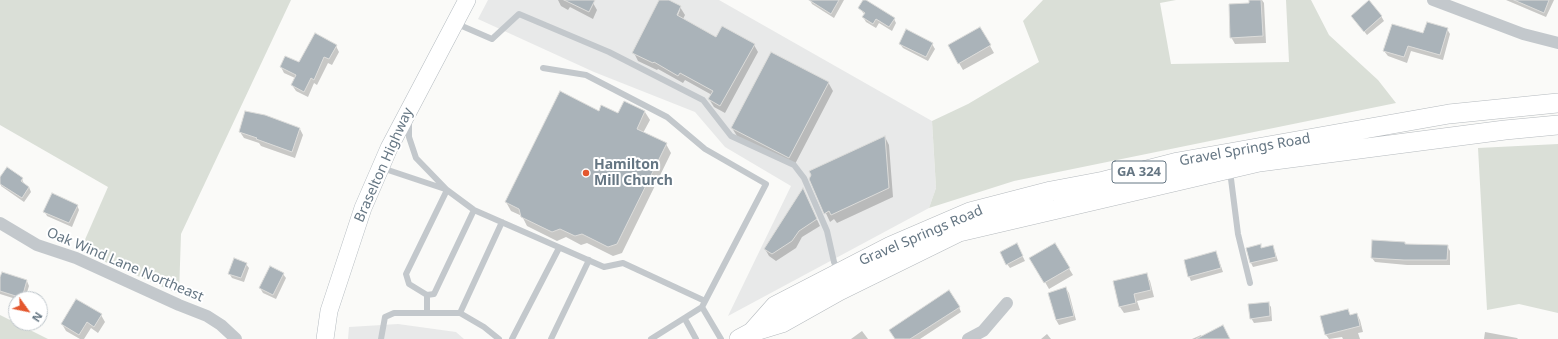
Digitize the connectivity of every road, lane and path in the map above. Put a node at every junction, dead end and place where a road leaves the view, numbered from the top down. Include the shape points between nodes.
1 (467, 0) edge
2 (1433, 0) edge
3 (454, 22) junction
4 (1558, 43) edge
5 (543, 68) dead end
6 (1558, 103) edge
7 (409, 110) junction
8 (1558, 125) edge
9 (380, 168) junction
10 (1230, 169) junction
11 (447, 190) junction
12 (474, 210) junction
13 (502, 222) junction
14 (0, 223) edge
15 (559, 248) junction
16 (589, 260) junction
17 (839, 272) junction
18 (1250, 283) dead end
19 (431, 294) junction
20 (1007, 303) dead end
21 (704, 304) junction
22 (427, 313) junction
23 (460, 313) junction
24 (685, 319) junction
25 (745, 335) edge
26 (236, 339) edge
27 (325, 339) edge
28 (381, 339) edge
29 (499, 339) edge
30 (512, 339) edge
31 (552, 339) edge
32 (651, 339) edge
33 (696, 339) edge
34 (721, 339) edge
35 (968, 339) edge

1 - 3 main road, Braselton Highway
2 - 4 street via 1523,34
3 - 7 main road, Braselton Highway
3 - 17 lane via 492,40 520,14 609,52 703,100 731,136 794,165 804,178 826,231
5 - 21 lane via 586,75 667,117 704,149 766,184
6 - 17 main road, Gravel Springs Road / GA 324 via 1449,114 1178,162 1104,181 1050,191 970,212
7 - 9 main road, Braselton Highway
7 - 11 lane via 409,137 416,158
8 - 10 main road, Gravel Springs Road / GA 324 via 1259,162
9 - 11 lane
9 - 27 main road, Braselton Highway via 363,208 329,311
10 - 18 lane via 1238,234
10 - 25 main road, Gravel Springs Road / GA 324 via 959,232 839,291 782,323
11 - 12 lane
11 - 19 lane via 406,274 409,284
12 - 13 lane
12 - 19 lane
13 - 15 lane
13 - 23 lane
14 - 26 street, Oak Wind Lane Northeast via 37,245 76,258 207,316
15 - 16 lane
15 - 30 lane
16 - 21 lane via 604,267 623,263
16 - 31 lane
17 - 25 main road, Gravel Springs Road / GA 324 via 774,306
19 - 22 lane
20 - 35 street via 983,331
21 - 24 lane
21 - 34 lane
22 - 23 lane
22 - 28 lane via 394,313 385,317
23 - 29 lane
24 - 32 lane
24 - 33 lane

